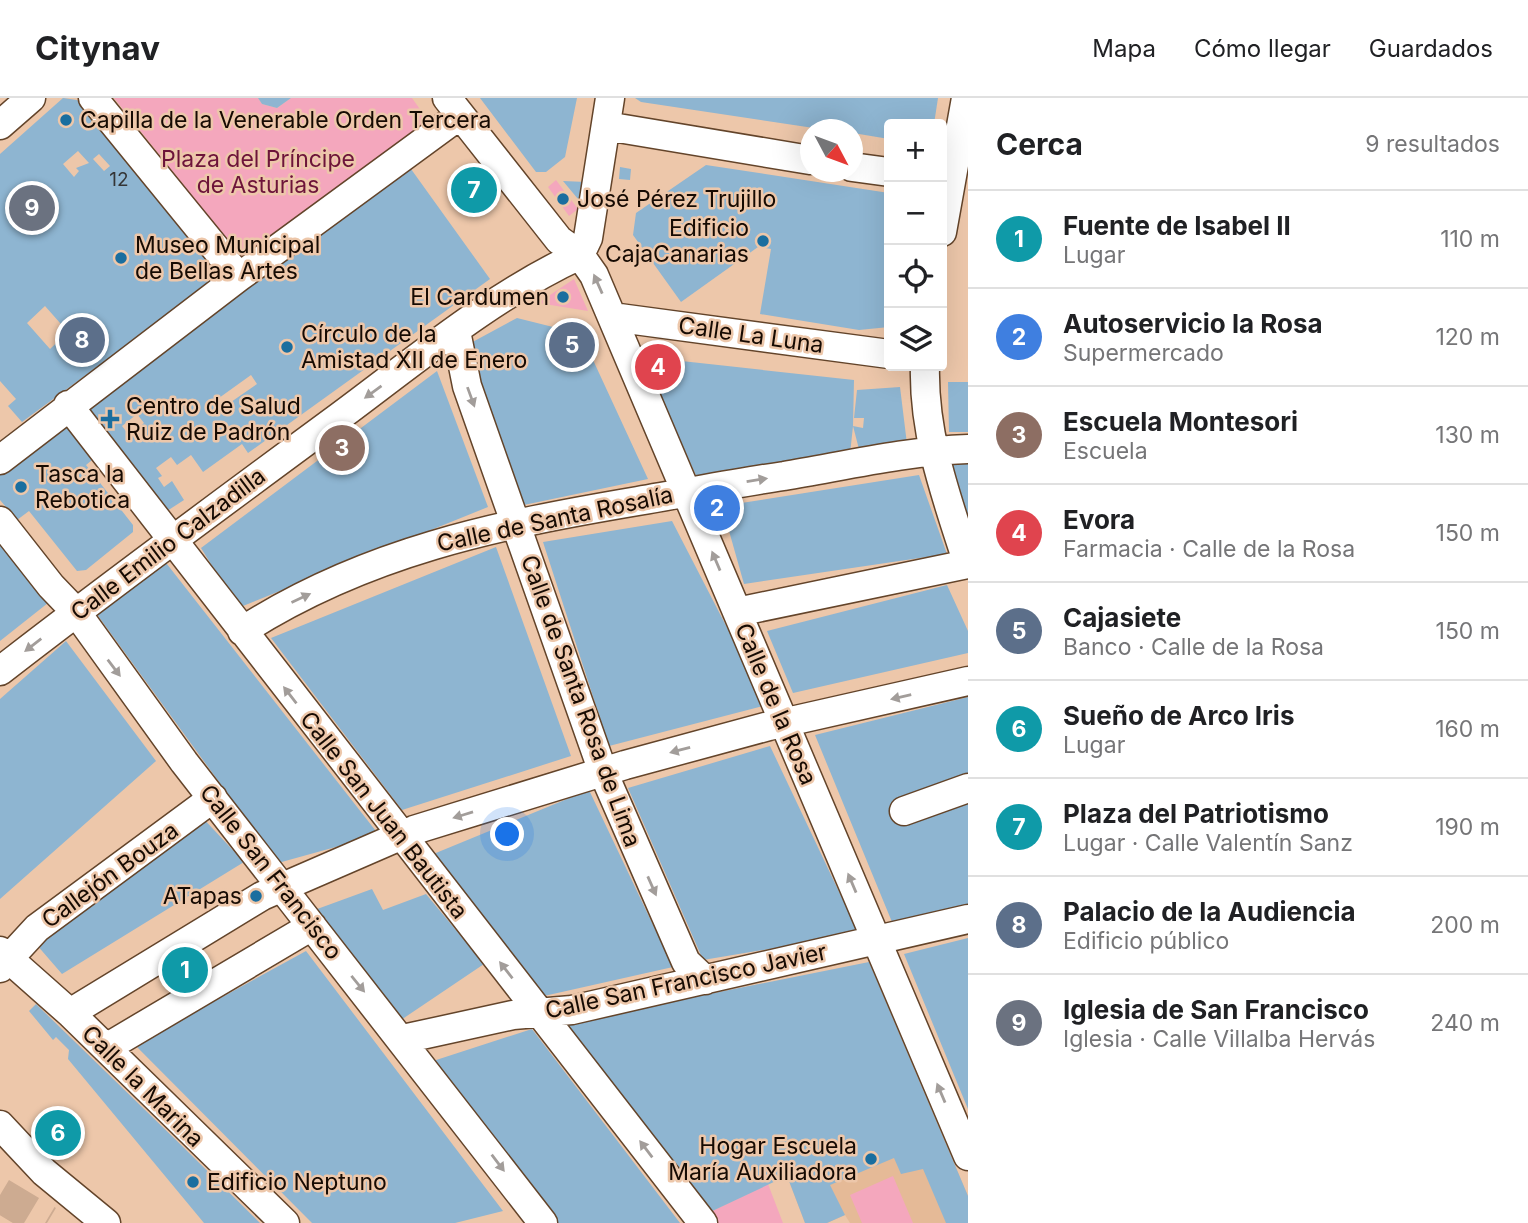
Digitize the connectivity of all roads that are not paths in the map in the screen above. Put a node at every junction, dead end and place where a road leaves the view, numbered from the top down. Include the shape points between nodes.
1 (31, 98) edge
2 (93, 98) edge
3 (966, 98) edge
4 (454, 106) edge
5 (608, 112) edge
6 (0, 125) edge
7 (800, 158) edge
8 (863, 168) edge
9 (884, 171) edge
10 (947, 178) edge
11 (580, 255) junction
12 (239, 277) junction
13 (612, 317) junction
14 (456, 331) junction
15 (884, 353) edge
16 (925, 371) edge
17 (68, 405) junction
18 (968, 449) edge
19 (933, 453) junction
20 (0, 460) edge
21 (686, 492) junction
22 (0, 521) edge
23 (516, 523) junction
24 (171, 539) junction
25 (968, 564) edge
26 (76, 612) junction
27 (737, 612) junction
28 (242, 631) junction
29 (0, 671) edge
30 (968, 681) edge
31 (784, 722) junction
32 (603, 772) junction
33 (968, 788) edge
34 (214, 798) junction
35 (904, 811) dead end
36 (401, 835) junction
37 (283, 887) junction
38 (968, 919) edge
39 (312, 926) junction
40 (877, 941) junction
41 (3, 958) edge
42 (705, 980) junction
43 (70, 1013) junction
44 (541, 1014) junction
45 (403, 1039) junction
46 (106, 1048) junction
47 (0, 1125) edge
48 (965, 1143) edge
49 (106, 1223) edge
50 (285, 1223) edge
51 (543, 1223) edge
52 (702, 1223) edge

1 - 6 street
2 - 12 street
3 - 10 street
4 - 11 street, Calle de la Rosa via 559,240
4 - 12 street
5 - 7 street
5 - 11 street via 588,238
8 - 9 street
13 -> 11 street, Calle de la Rosa
11 - 14 street, Calle Emilio Calzadilla via 541,273
12 - 17 street
13 - 15 street, Calle La Luna
13 - 21 street, Calle de la Rosa
14 -> 23 street, Calle de Santa Rosa de Lima via 467,386
14 -> 24 street, Calle Emilio Calzadilla
16 - 19 street
17 - 20 street
17 - 24 street, Calle San Juan Bautista
18 - 19 street, Calle de Santa Rosalía
21 -> 19 street, Calle de Santa Rosalía
19 - 25 street
21 - 23 street, Calle de Santa Rosalía
27 -> 21 street, Calle de la Rosa
22 - 26 street, Calle San Francisco
28 -> 23 street, Calle de Santa Rosalía via 296,600 384,562 441,541
23 - 32 street, Calle de Santa Rosa de Lima
24 - 26 street, Calle Emilio Calzadilla
24 - 28 street, Calle San Juan Bautista
25 - 27 street
26 -> 29 street, Calle Emilio Calzadilla
26 -> 34 street, Calle San Francisco
27 - 31 street, Calle de la Rosa
36 -> 28 street, Calle San Juan Bautista
30 -> 31 street
31 -> 32 street
40 -> 31 street, Calle de la Rosa
32 -> 36 street
32 -> 42 street, Calle de Santa Rosa de Lima via 686,961
33 - 35 street
34 - 37 street, Calle San Francisco
34 - 41 street, Callejón Bouza
36 - 37 street
44 -> 36 street, Calle San Juan Bautista
37 - 39 street, Calle San Francisco
37 - 43 street
38 - 40 street, Calle San Francisco Javier
39 -> 45 street, Calle San Francisco
39 - 46 street
40 - 42 street, Calle San Francisco Javier
48 -> 40 street, Calle de la Rosa
41 - 43 street, Calle la Marina
42 - 44 street, Calle San Francisco Javier
43 - 46 street, Calle la Marina
44 - 45 street, Calle San Francisco Javier via 513,1015
52 -> 44 street, Calle San Juan Bautista
45 -> 51 street, Calle San Francisco
46 - 50 street, Calle la Marina
47 - 49 street via 44,1172

